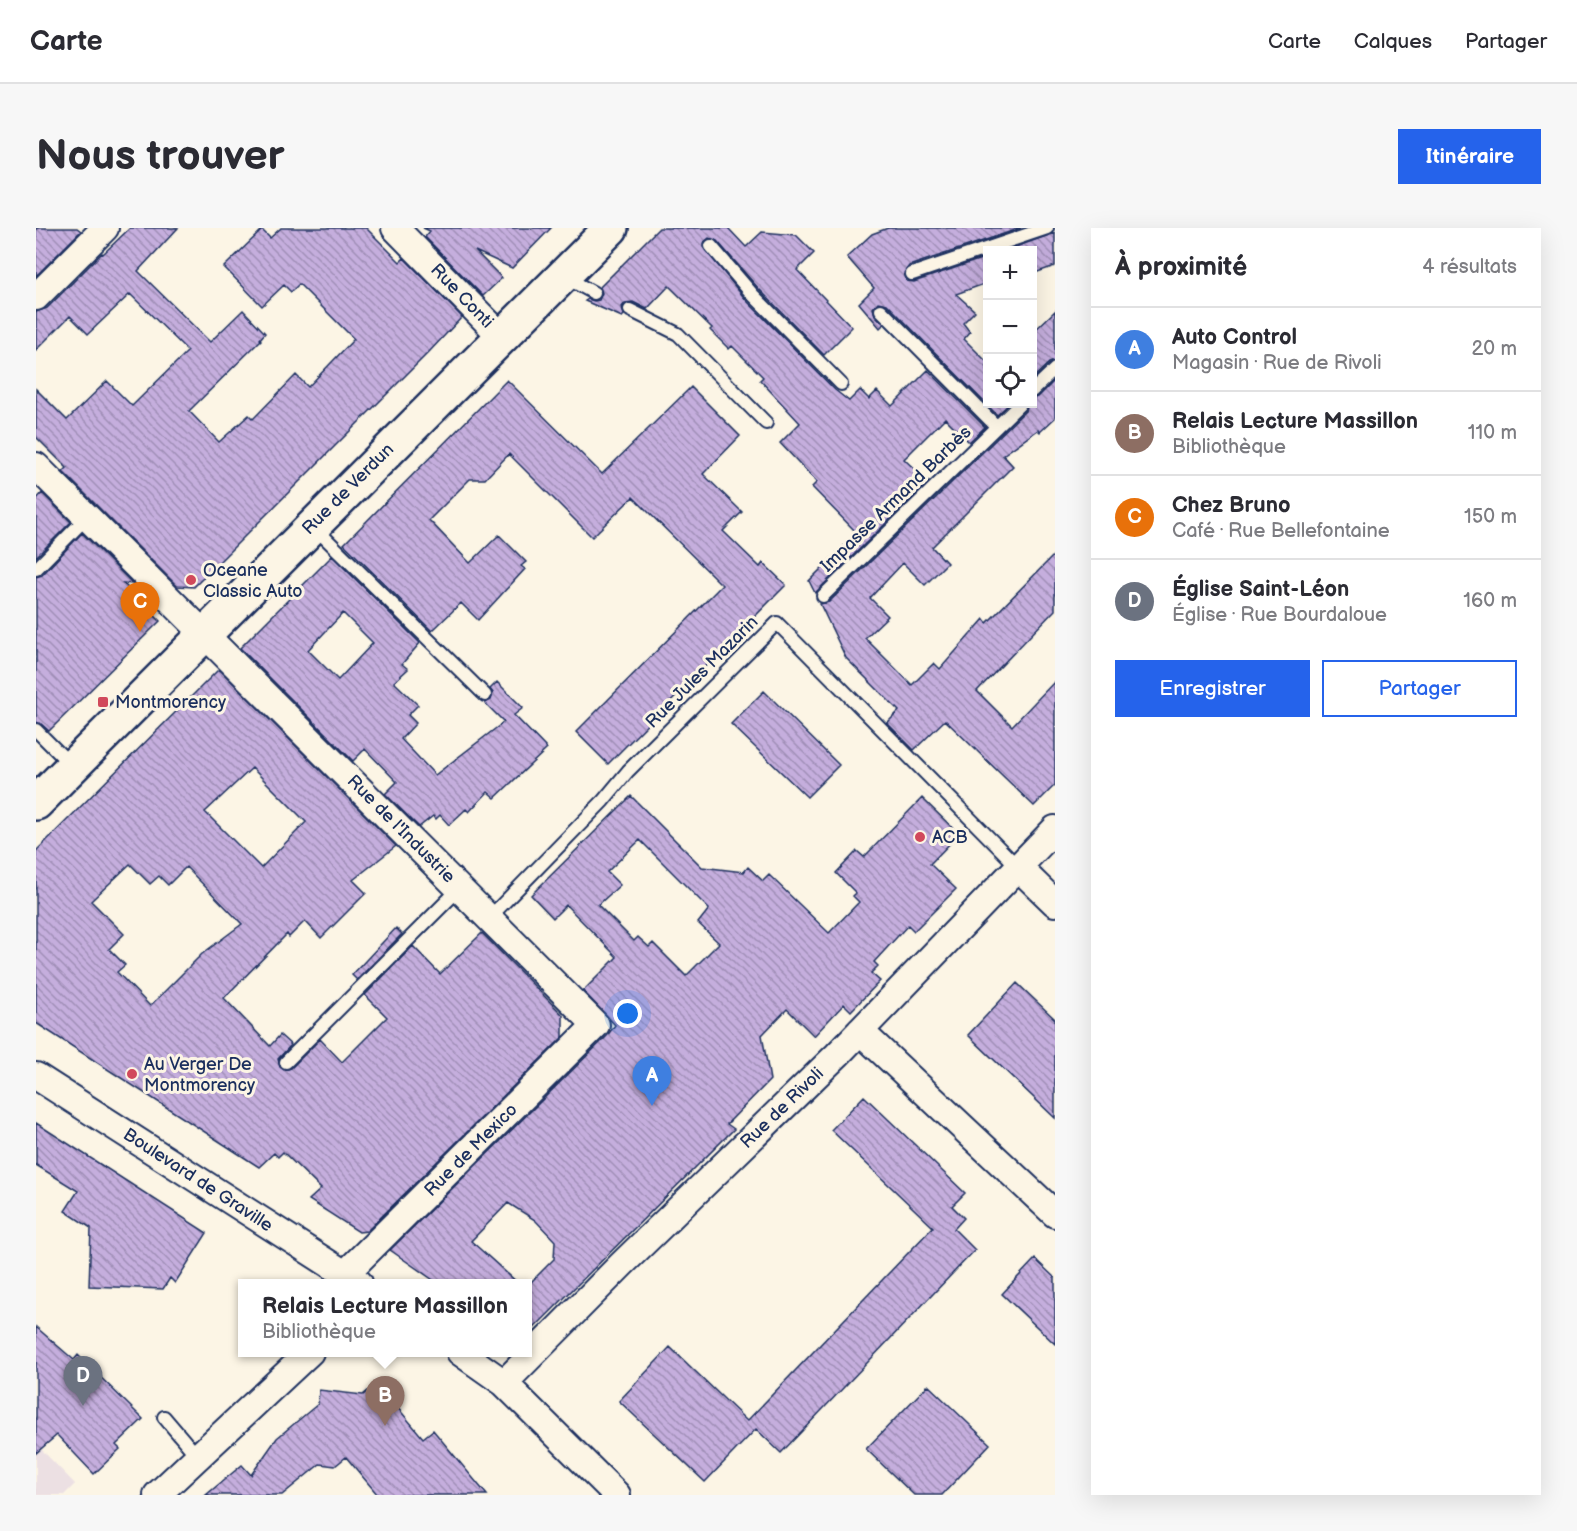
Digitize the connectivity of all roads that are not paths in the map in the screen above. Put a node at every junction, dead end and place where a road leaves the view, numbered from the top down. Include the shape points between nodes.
1 (105, 228) edge
2 (396, 228) edge
3 (611, 228) edge
4 (1047, 228) edge
5 (711, 246) dead end
6 (912, 274) dead end
7 (563, 276) junction
8 (594, 293) dead end
9 (36, 297) edge
10 (630, 310) dead end
11 (881, 310) dead end
12 (503, 338) junction
13 (1055, 369) edge
14 (841, 384) dead end
15 (1037, 386) edge
16 (1016, 408) edge
17 (766, 423) dead end
18 (996, 426) junction
19 (36, 466) edge
20 (87, 517) junction
21 (312, 525) junction
22 (36, 569) edge
23 (824, 596) dead end
24 (204, 634) junction
25 (484, 695) dead end
26 (36, 730) edge
27 (72, 766) junction
28 (36, 803) edge
29 (1055, 829) edge
30 (1018, 867) junction
31 (460, 888) junction
32 (1055, 903) edge
33 (490, 918) junction
34 (596, 1025) joint
35 (860, 1031) junction
36 (286, 1062) dead end
37 (36, 1076) edge
38 (1055, 1214) edge
39 (353, 1279) edge
40 (532, 1355) edge
41 (306, 1357) edge
42 (466, 1357) edge
43 (530, 1357) edge
44 (504, 1383) junction
45 (164, 1417) dead end
46 (198, 1457) junction
47 (157, 1495) edge
48 (617, 1495) edge

1 - 9 street
2 - 12 street, Rue Conti
3 - 7 main road, Rue de Verdun
4 - 6 lane
5 - 14 lane via 753,295
7 - 8 lane
7 - 12 main road, Rue de Verdun
10 - 17 lane via 678,334
11 - 18 lane
12 - 21 main road, Rue de Verdun
13 - 15 lane
16 - 18 lane, Impasse Armand Barbès
18 - 23 lane, Impasse Armand Barbès
19 - 20 street, Rue de l'Industrie
20 - 22 lane
20 - 24 street, Rue de l'Industrie
21 - 24 main road, Rue de Verdun
21 - 25 lane
24 - 27 main road, Rue de Verdun
24 - 31 street, Rue de l'Industrie
26 - 27 lane
27 - 28 main road, Rue de Verdun
29 - 30 street, Rue de Rivoli
30 - 32 street
30 - 33 lane, Rue Jules Mazarin via 777,623 628,771
30 - 35 street, Rue de Rivoli
31 - 33 street, Rue de l'Industrie
31 - 36 lane
33 - 34 street, Rue de l'Industrie
34 - 39 street, Rue de Mexico
35 - 38 street
35 - 40 street, Rue de Rivoli
37 - 39 street, Boulevard de Graville
41 - 46 street
42 - 44 street
43 - 44 street, Rue de Rivoli
44 - 48 street
45 - 46 lane
46 - 47 street

